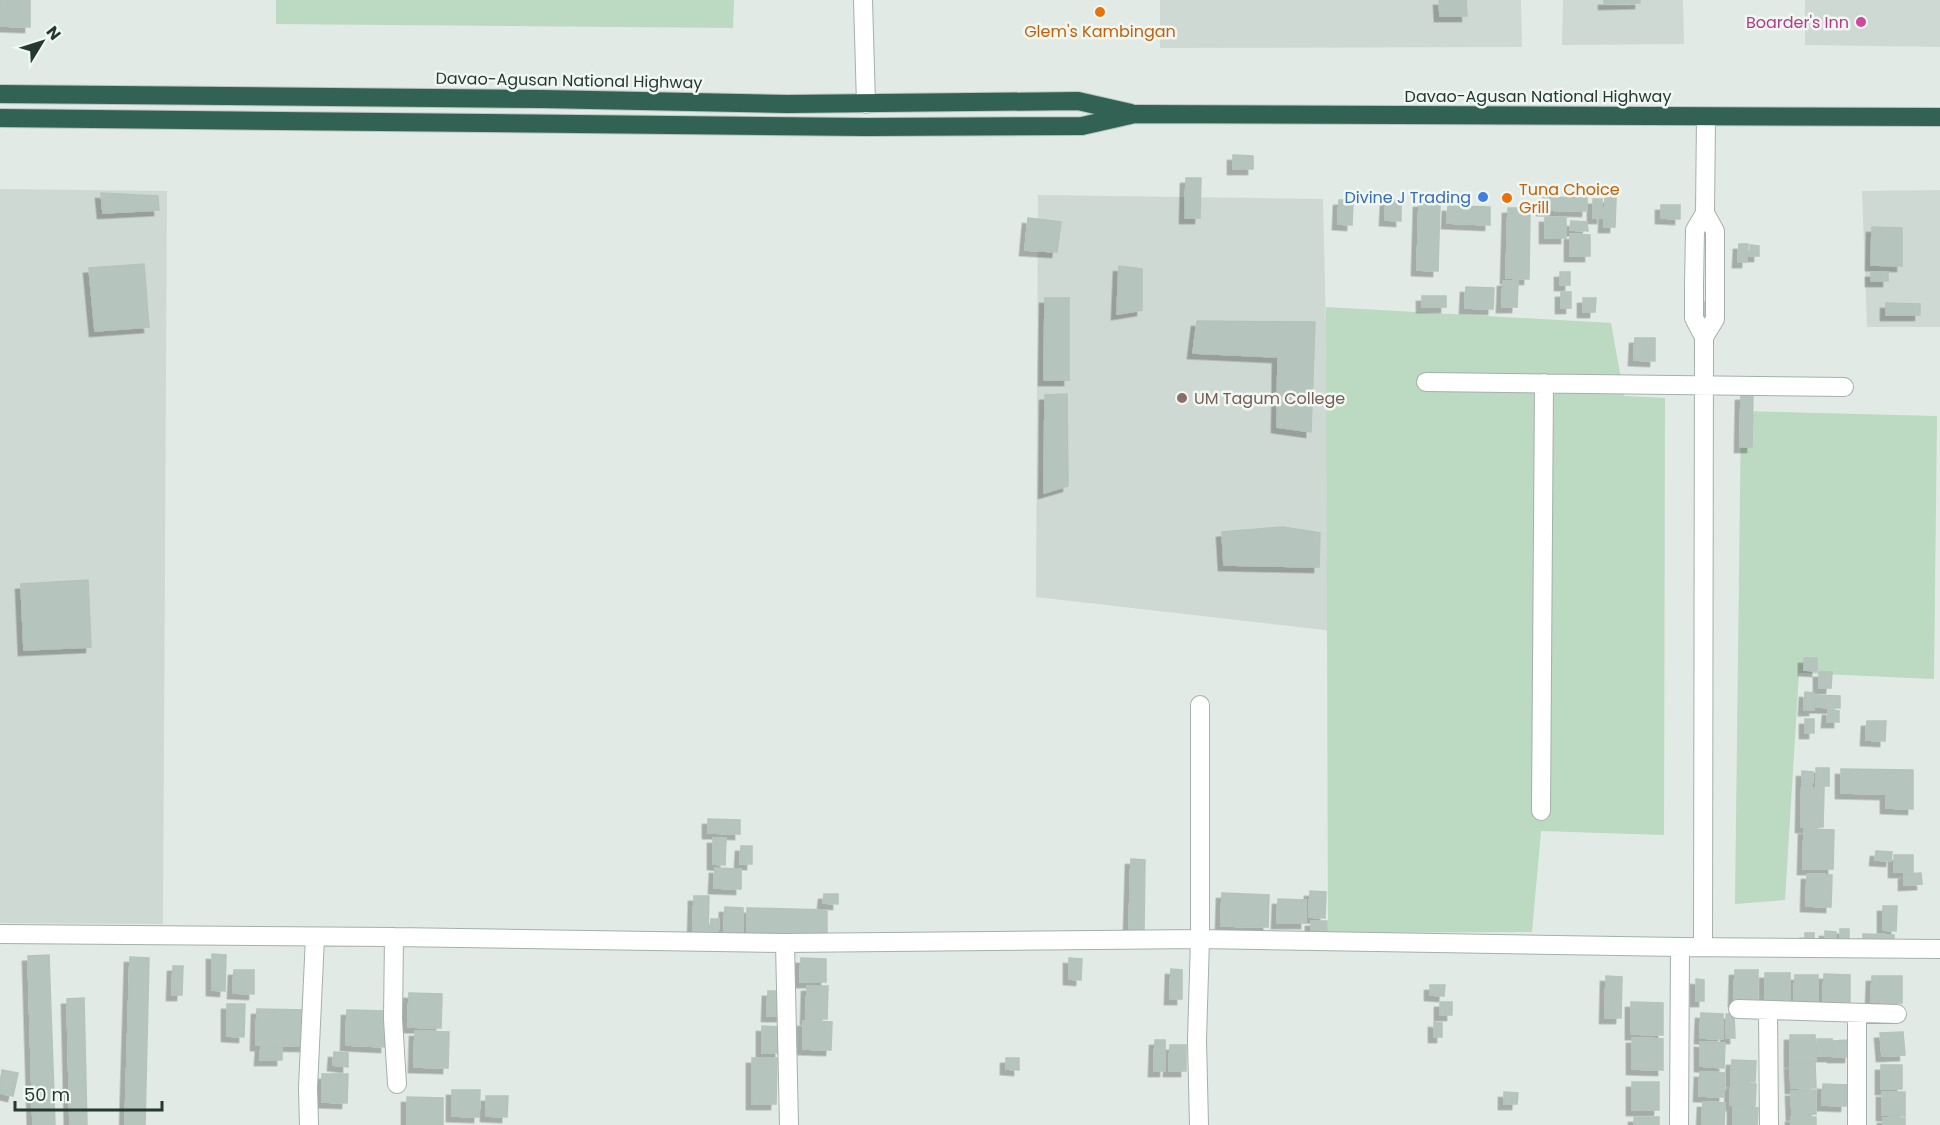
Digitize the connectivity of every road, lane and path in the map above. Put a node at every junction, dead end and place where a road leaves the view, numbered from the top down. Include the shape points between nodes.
1 (863, 0) edge
2 (0, 94) edge
3 (788, 104) junction
4 (866, 104) junction
5 (1135, 114) junction
6 (0, 117) edge
7 (1706, 117) junction
8 (1940, 117) edge
9 (787, 127) junction
10 (1705, 213) junction
11 (1694, 286) junction
12 (1715, 286) junction
13 (1704, 337) junction
14 (1426, 382) dead end
15 (1544, 383) junction
16 (1704, 385) junction
17 (1844, 387) dead end
18 (1200, 705) dead end
19 (1541, 811) dead end
20 (0, 934) edge
21 (315, 937) junction
22 (394, 937) junction
23 (1200, 939) junction
24 (785, 944) junction
25 (1680, 947) junction
26 (1703, 947) junction
27 (1940, 949) edge
28 (1738, 1009) dead end
29 (1768, 1010) junction
30 (1857, 1013) junction
31 (1897, 1014) dead end
32 (397, 1084) dead end
33 (309, 1125) edge
34 (789, 1125) edge
35 (1198, 1125) edge
36 (1680, 1125) edge
37 (1769, 1125) edge
38 (1857, 1125) edge

1 - 4 street
2 - 3 highway, Davao-Agusan National Highway
3 - 4 highway, Davao-Agusan National Highway
3 - 9 highway
4 - 5 highway, Davao-Agusan National Highway via 1078,101
5 - 7 highway, Davao-Agusan National Highway
5 - 9 highway, Davao-Agusan National Highway via 1082,126
6 - 9 highway, Davao-Agusan National Highway
7 - 8 highway, Davao-Agusan National Highway
7 - 10 street
10 - 11 street via 1695,230
10 - 12 street via 1715,231
11 - 12 street
11 - 13 street via 1694,318
12 - 13 street via 1715,319
13 - 16 street
14 - 15 street
15 - 16 street
15 - 19 street
16 - 17 street
16 - 26 street
18 - 23 street
20 - 21 street
21 - 22 street
21 - 33 street
22 - 24 street
22 - 32 street
23 - 24 street
23 - 25 street
23 - 35 street
24 - 34 street
25 - 26 street
25 - 36 street
26 - 27 street
28 - 29 street
29 - 30 street
29 - 37 street
30 - 31 street
30 - 38 street

